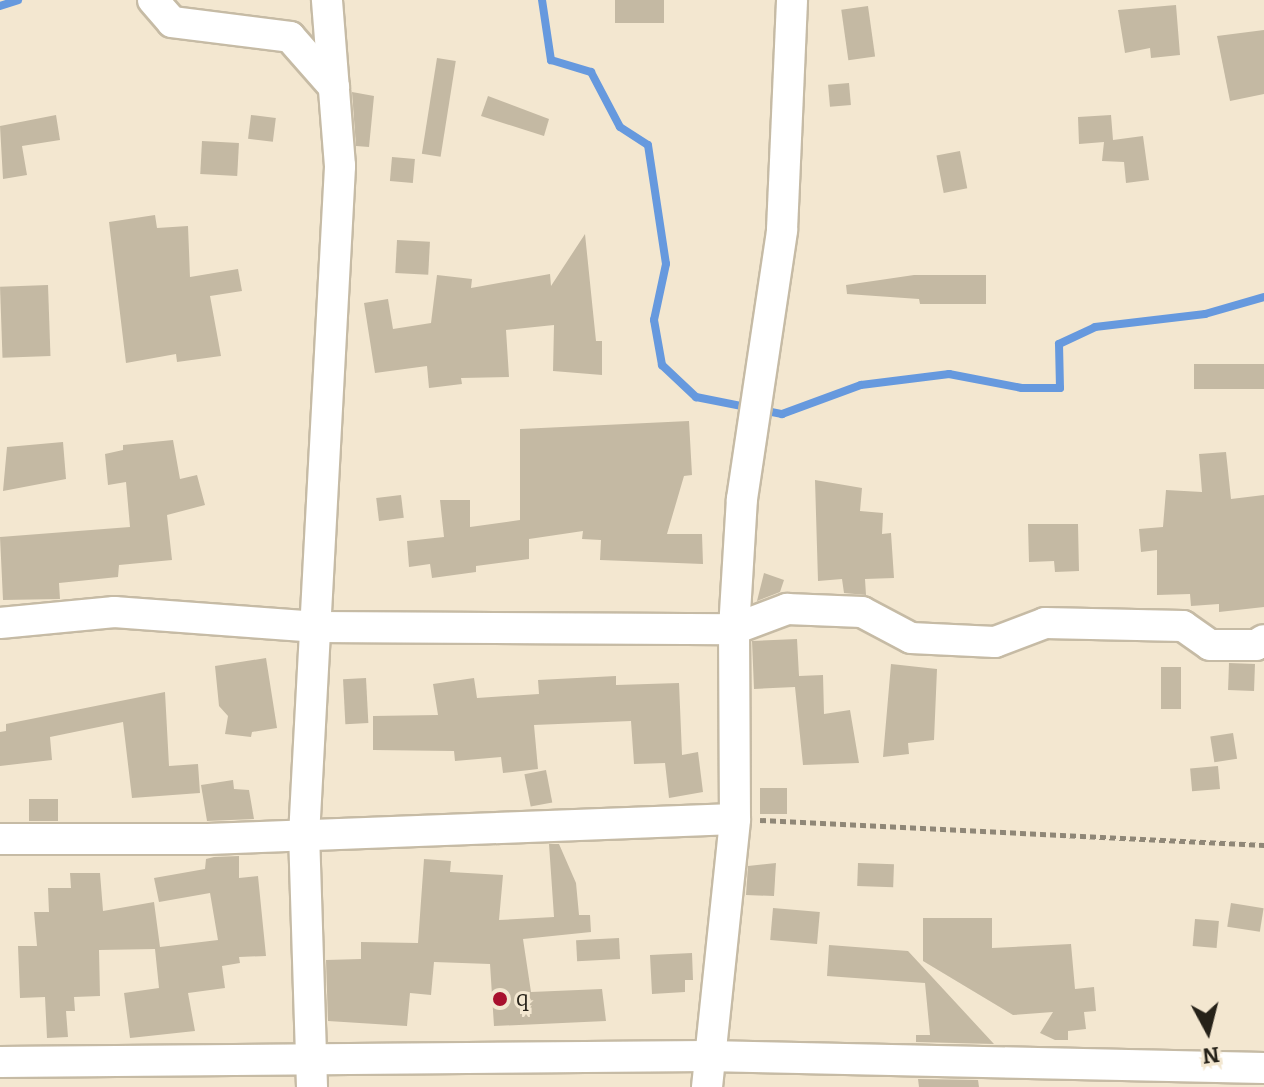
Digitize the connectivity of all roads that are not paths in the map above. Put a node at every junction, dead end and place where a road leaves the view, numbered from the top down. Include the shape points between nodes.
1 (153, 0) edge
2 (327, 0) edge
3 (792, 0) edge
4 (334, 87) junction
5 (0, 623) edge
6 (317, 627) junction
7 (734, 629) junction
8 (1264, 640) edge
9 (735, 819) junction
10 (304, 836) junction
11 (0, 839) edge
12 (707, 1056) junction
13 (0, 1062) edge
14 (1264, 1068) edge
15 (312, 1074) edge
16 (707, 1087) edge

1 - 4 street via 172,22 290,37
2 - 4 street
3 - 7 street via 782,230 753,426
4 - 6 street via 340,166
5 - 6 street via 114,612
6 - 7 street
6 - 10 street
7 - 8 street via 787,609 862,612 911,638 995,642 1045,623 1183,626 1210,645 1256,645
7 - 9 street
9 - 10 street
9 - 12 street
10 - 11 street
10 - 15 street
12 - 14 street
12 - 15 street
12 - 16 street
13 - 15 street

